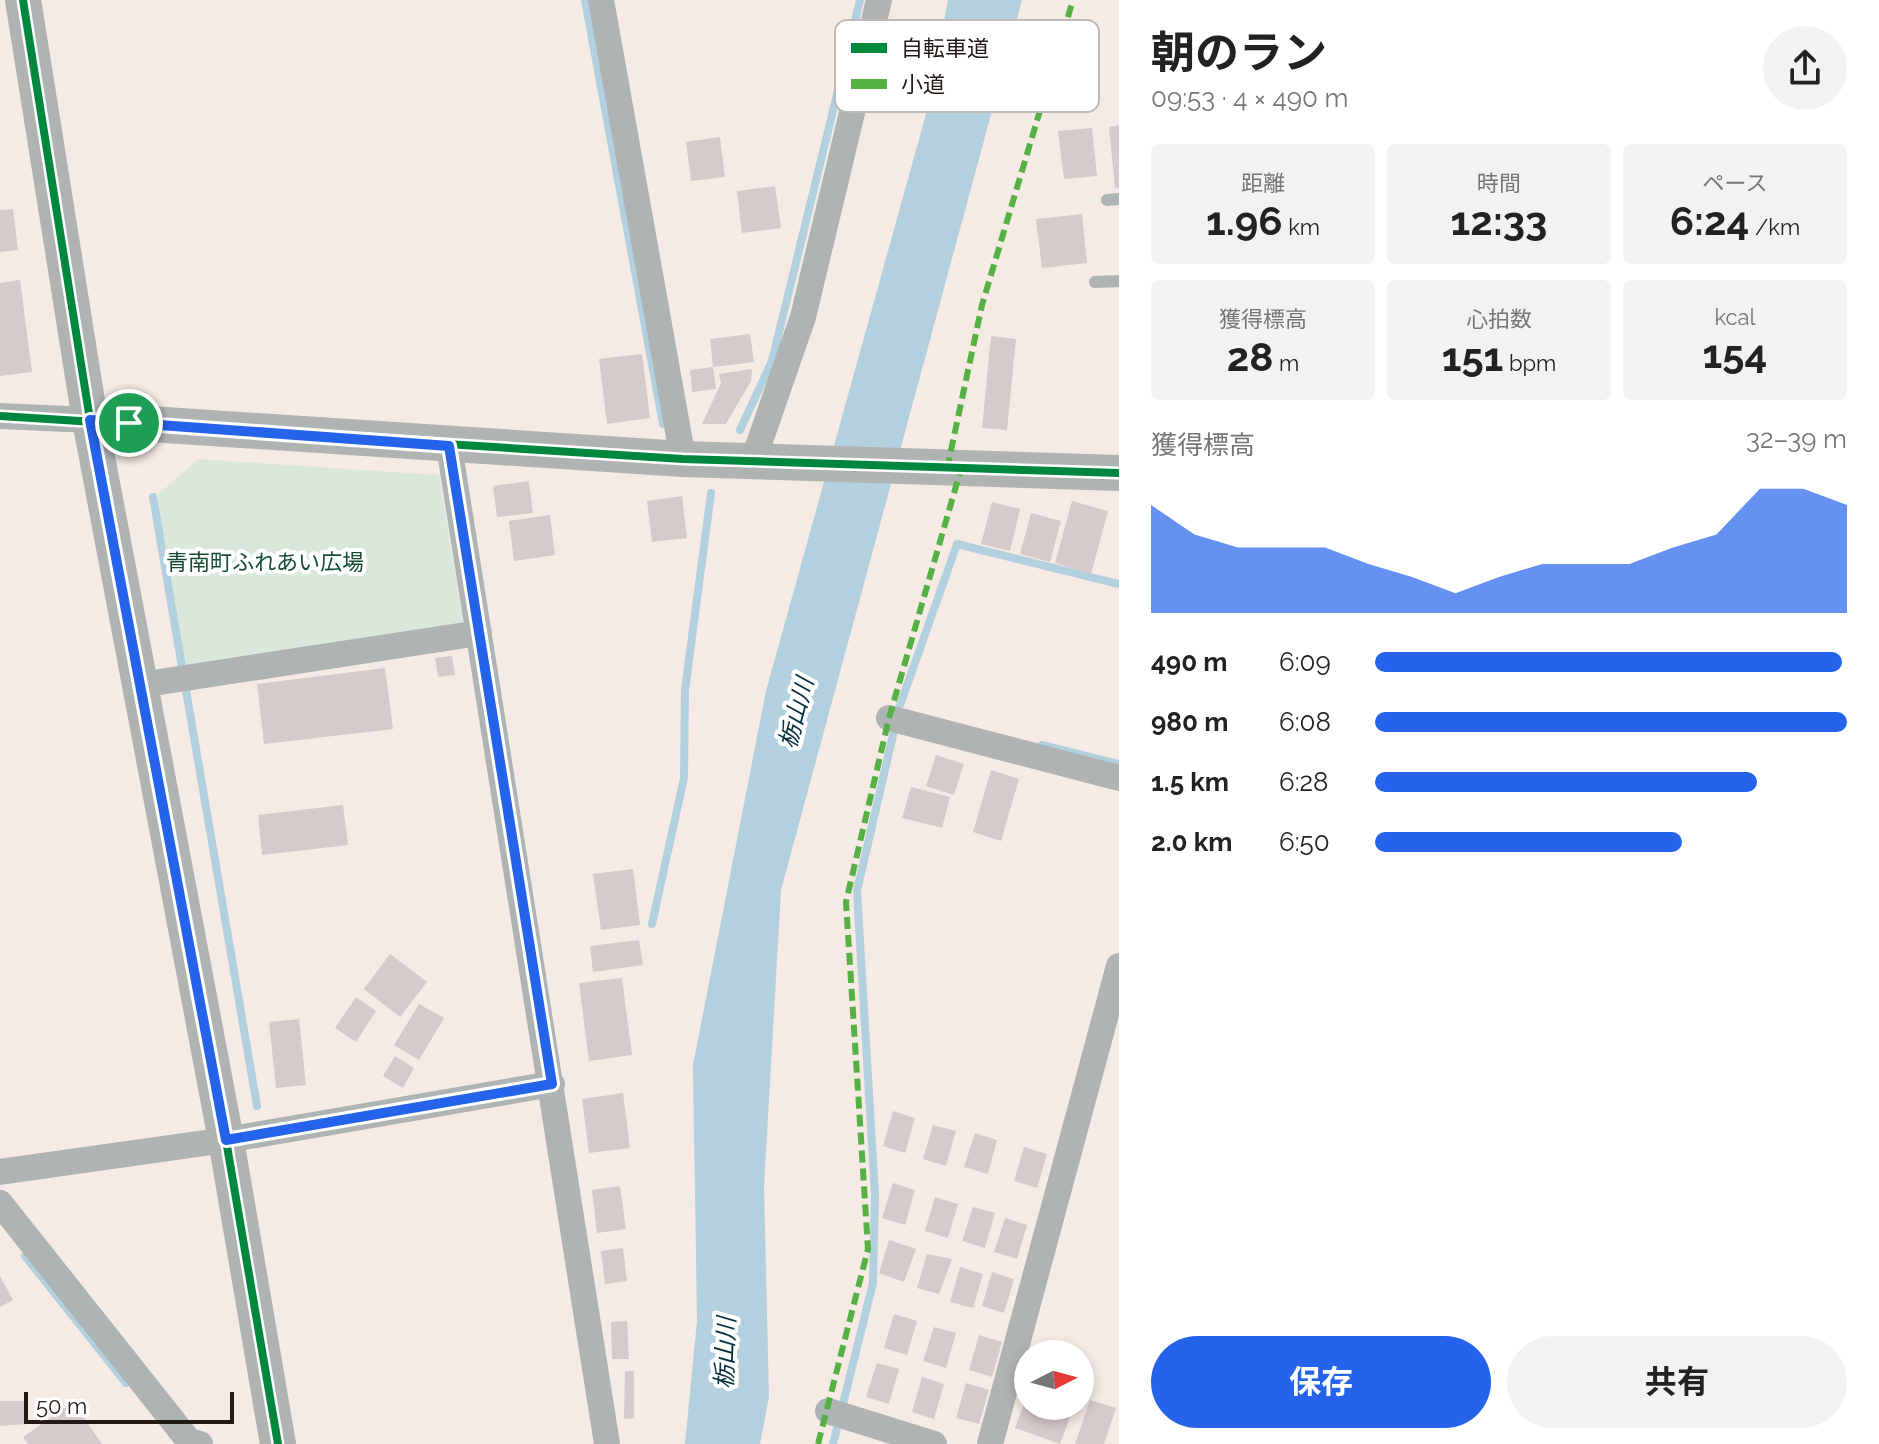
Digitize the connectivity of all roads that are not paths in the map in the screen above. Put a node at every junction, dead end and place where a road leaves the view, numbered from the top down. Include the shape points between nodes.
1 (23, 0) edge
2 (601, 0) edge
3 (879, 0) edge
4 (874, 20) edge
5 (852, 112) edge
6 (1119, 281) edge
7 (1095, 282) dead end
8 (0, 416) edge
9 (90, 420) junction
10 (449, 446) junction
11 (683, 459) junction
12 (766, 462) junction
13 (1119, 473) edge
14 (479, 633) junction
15 (140, 685) junction
16 (889, 718) dead end
17 (1119, 778) edge
18 (1119, 966) edge
19 (552, 1084) junction
20 (226, 1140) junction
21 (0, 1172) edge
22 (0, 1203) edge
23 (828, 1411) dead end
24 (200, 1444) edge
25 (270, 1444) edge
26 (278, 1444) edge
27 (607, 1444) edge
28 (934, 1444) edge
29 (990, 1444) edge

1 - 9 street
2 - 11 street
3 - 4 street
5 - 12 street
6 - 7 lane
8 - 9 street
9 - 10 street
9 - 15 street
10 - 11 street
10 - 14 street
11 - 12 street
12 - 13 street
14 - 15 street
14 - 19 street
15 - 20 street
16 - 17 street
18 - 29 street
19 - 20 street
19 - 27 street
20 - 21 street
20 - 26 street
22 - 24 street via 189,1441
23 - 28 street
25 - 26 street

